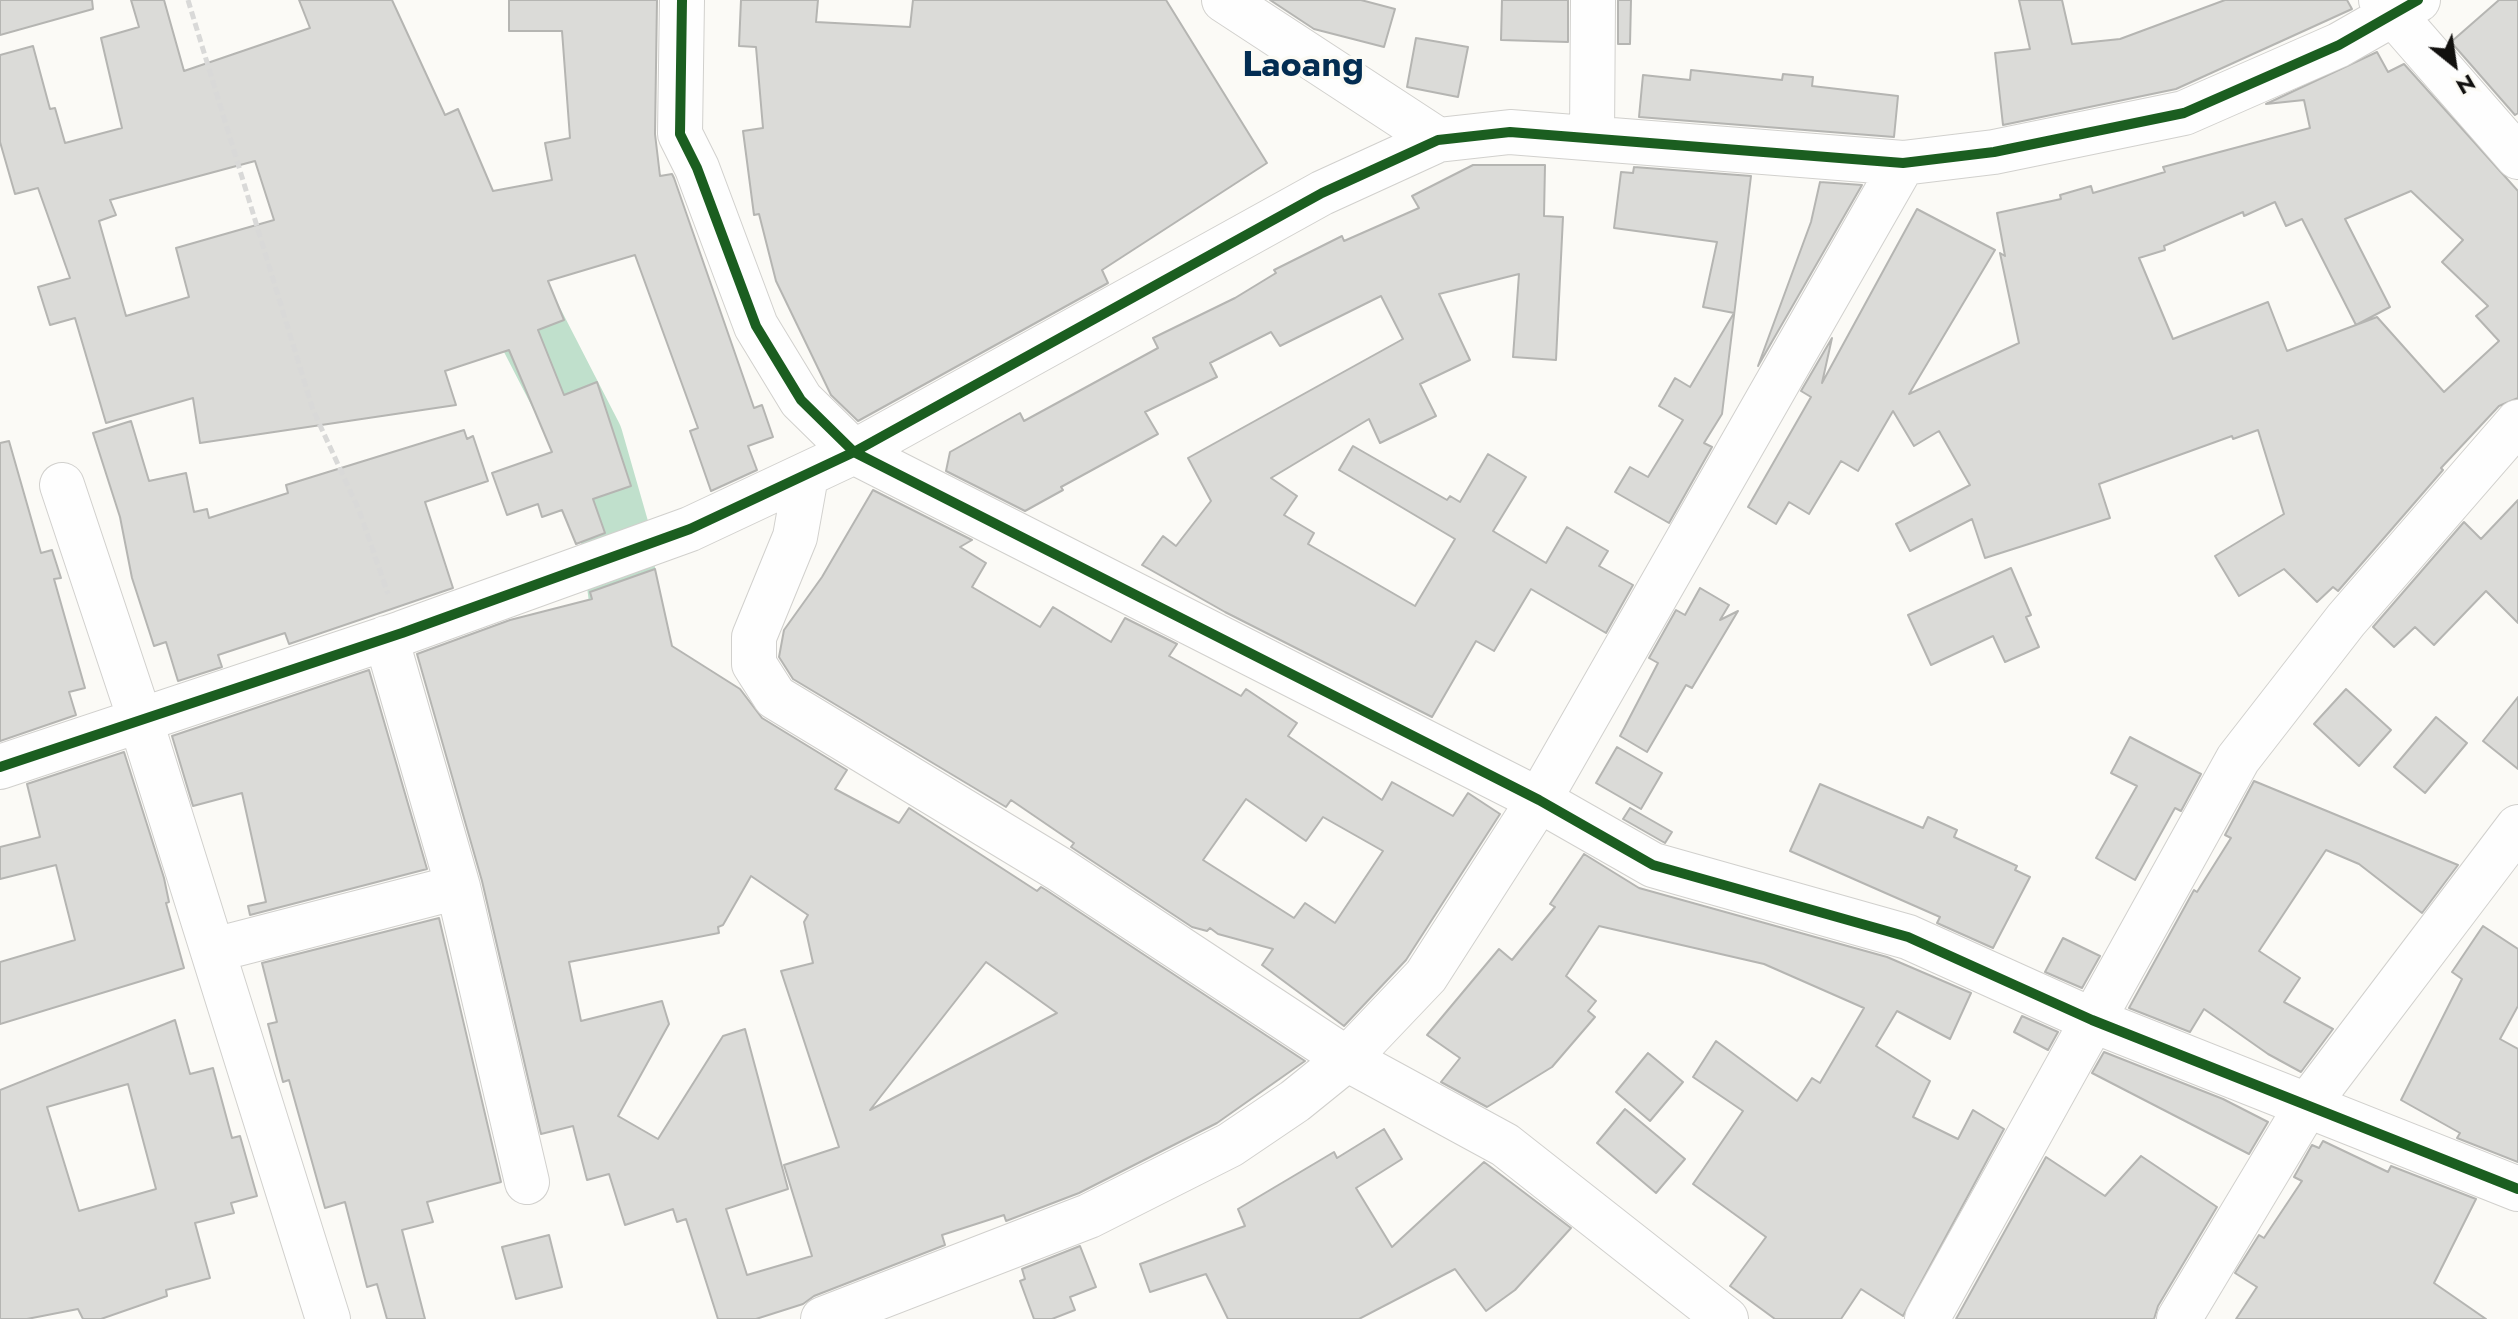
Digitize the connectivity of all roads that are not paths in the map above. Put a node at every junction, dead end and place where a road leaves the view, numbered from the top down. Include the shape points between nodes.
1 (682, 0) edge
2 (703, 0) edge
3 (1224, 0) edge
4 (1593, 0) edge
5 (2398, 5) edge
6 (1592, 137) junction
7 (1438, 140) junction
8 (2518, 157) edge
9 (1903, 163) junction
10 (697, 168) junction
11 (2518, 422) edge
12 (854, 452) junction
13 (806, 476) junction
14 (62, 485) dead end
15 (394, 635) junction
16 (141, 722) junction
17 (0, 767) edge
18 (1539, 800) junction
19 (2518, 827) edge
20 (458, 887) junction
21 (214, 950) junction
22 (2092, 1020) junction
23 (1347, 1059) junction
24 (2308, 1104) junction
25 (527, 1182) dead end
26 (2518, 1189) edge
27 (328, 1319) edge
28 (823, 1319) edge
29 (1726, 1319) edge
30 (1927, 1319) edge
31 (2179, 1319) edge

1 - 10 street via 680,134
2 - 10 street
3 - 7 street
4 - 6 street
5 - 8 street
5 - 9 street via 2184,113 1994,152
6 - 7 street via 1510,132
6 - 9 street
7 - 12 street via 1322,193
9 - 18 street
10 - 12 street via 756,326 801,400
11 - 22 street via 2346,620 2238,759
12 - 13 street
12 - 18 street
13 - 15 street via 690,529
13 - 23 street via 795,537 754,637 754,664 775,697 1059,869
14 - 16 street
15 - 16 street
15 - 20 street
16 - 17 street
16 - 21 street
18 - 22 street via 1653,865 1908,937
18 - 23 street via 1426,976
19 - 24 street
20 - 21 street
20 - 25 street
21 - 27 street
22 - 24 street
22 - 30 street
23 - 28 street via 1230,1145 1089,1216
23 - 29 street via 1505,1145
24 - 26 street
24 - 31 street

